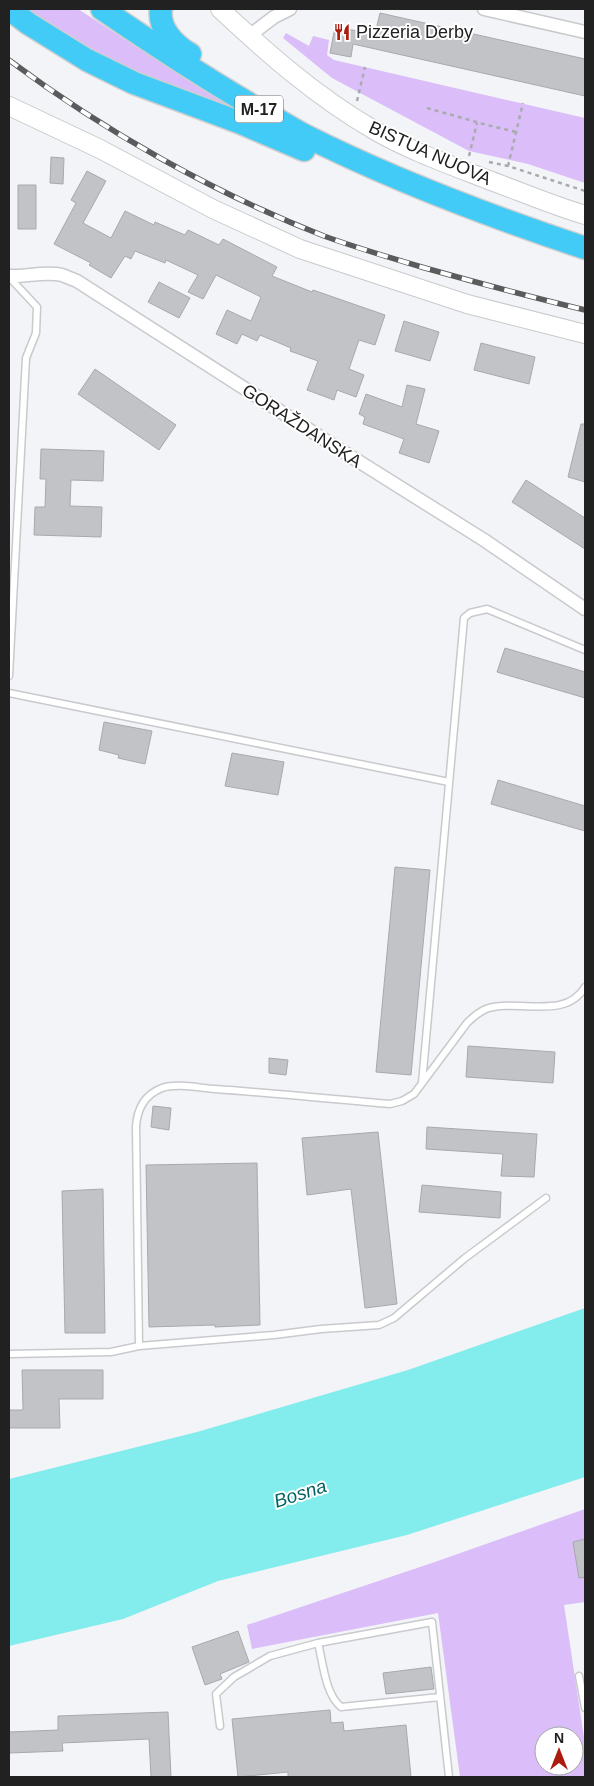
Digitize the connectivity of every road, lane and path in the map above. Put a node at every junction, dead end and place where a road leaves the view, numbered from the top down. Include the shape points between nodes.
1 (9, 9) edge
2 (102, 9) edge
3 (161, 9) edge
4 (220, 9) edge
5 (290, 9) edge
6 (484, 9) edge
7 (585, 32) edge
8 (249, 36) junction
9 (365, 67) dead end
10 (523, 103) dead end
11 (356, 105) dead end
12 (9, 106) edge
13 (427, 108) dead end
14 (9, 119) edge
15 (478, 123) junction
16 (58, 128) junction
17 (516, 132) junction
18 (462, 156) dead end
19 (468, 157) junction
20 (476, 159) dead end
21 (484, 161) dead end
22 (508, 166) junction
23 (426, 191) junction
24 (585, 191) edge
25 (585, 215) edge
26 (585, 248) edge
27 (9, 276) edge
28 (585, 334) edge
29 (585, 609) edge
30 (585, 650) edge
31 (9, 676) edge
32 (9, 693) edge
33 (449, 782) junction
34 (585, 987) edge
35 (422, 1084) junction
36 (546, 1198) dead end
37 (139, 1346) junction
38 (9, 1354) edge
39 (318, 1643) junction
40 (580, 1676) dead end
41 (440, 1698) junction
42 (585, 1708) edge
43 (220, 1726) dead end
44 (449, 1777) edge

1 - 23 highway via 87,60 134,83 251,127 367,179 392,187
2 - 23 highway, M-17 via 227,90 304,135
3 - 23 highway via 162,26 184,51 391,164
4 - 8 street, BISTUA NUOVA
5 - 8 street
6 - 7 street
8 - 25 street, BISTUA NUOVA via 286,69 375,131 450,166
9 - 11 path
10 - 17 path
12 - 16 street
13 - 15 path
14 - 16 street
15 - 17 path
15 - 19 path
16 - 28 street via 213,209 300,249 458,301
17 - 22 path
18 - 19 path
19 - 20 path
21 - 22 path
22 - 24 path
23 - 26 highway, M-17
27 - 29 street, GORAŽDANSKA via 61,275 77,281 484,540
27 - 31 lane via 37,308 36,333 26,358
30 - 33 lane via 487,609 464,618
32 - 33 lane
33 - 35 lane
34 - 35 lane via 570,1002 558,1005 486,1009 467,1022
35 - 37 lane via 414,1094 390,1104 170,1086 144,1100 136,1116
36 - 37 lane via 465,1258 394,1318 379,1325
37 - 38 lane via 111,1352
39 - 41 lane via 330,1692 341,1707
39 - 41 lane via 432,1622
39 - 43 lane via 270,1656 234,1676 216,1694
40 - 42 lane
41 - 44 lane

